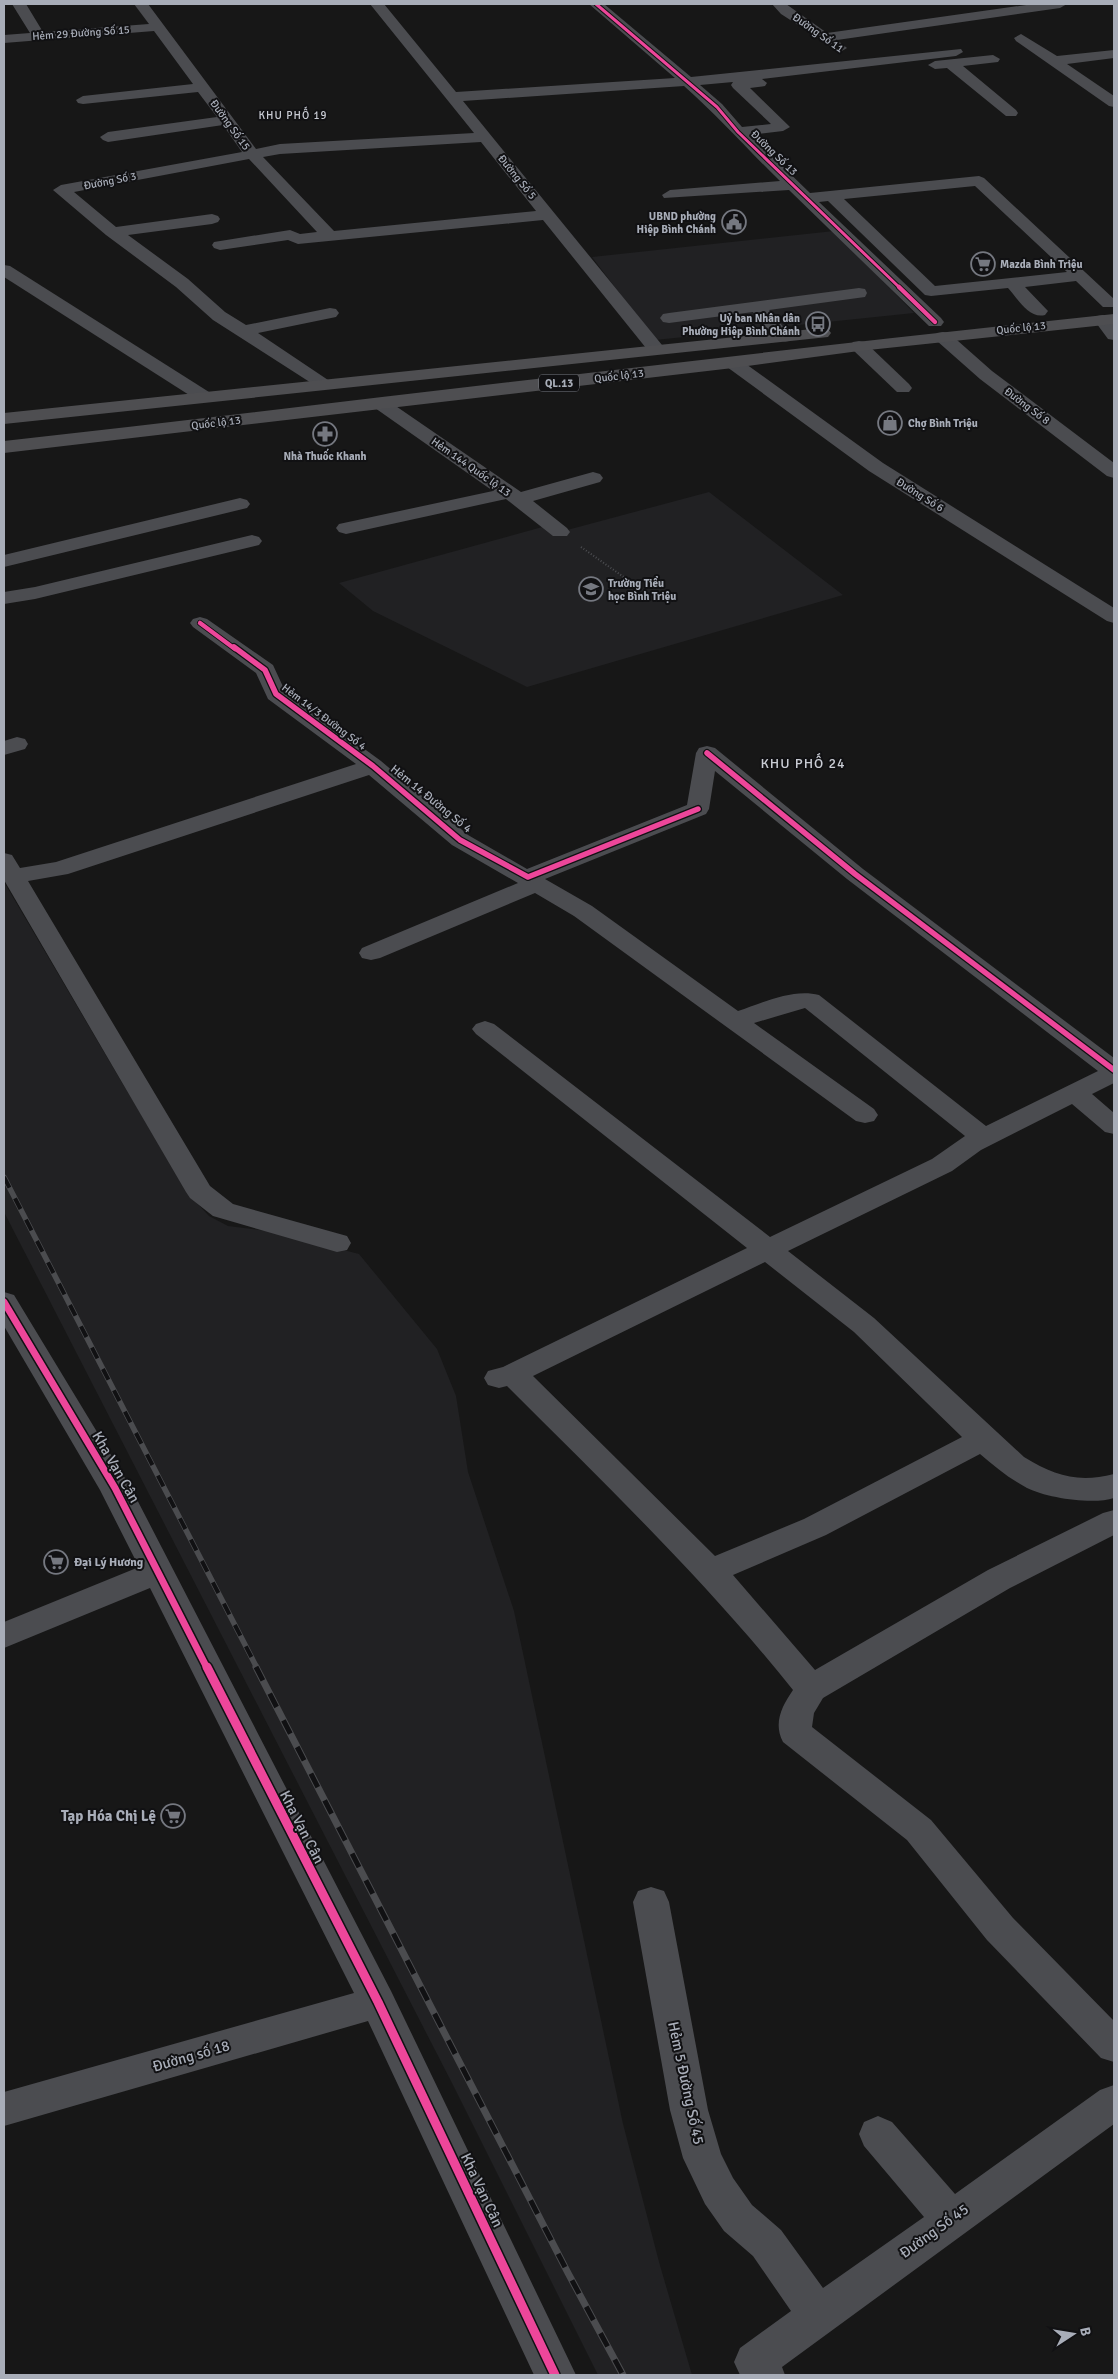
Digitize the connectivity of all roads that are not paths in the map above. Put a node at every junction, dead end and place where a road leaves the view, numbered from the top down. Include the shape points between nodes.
1 (19, 4) edge
2 (142, 4) edge
3 (377, 4) edge
4 (596, 4) edge
5 (779, 4) edge
6 (1060, 4) edge
7 (159, 27) junction
8 (39, 36) junction
9 (826, 37) junction
10 (1021, 38) dead end
11 (4, 39) edge
12 (1114, 54) edge
13 (953, 58) junction
14 (993, 59) dead end
15 (1054, 61) junction
16 (857, 63) junction
17 (687, 82) junction
18 (203, 87) junction
19 (452, 97) junction
20 (83, 100) dead end
21 (1114, 103) edge
22 (1011, 113) dead end
23 (227, 120) junction
24 (738, 132) junction
25 (108, 137) dead end
26 (484, 137) junction
27 (251, 153) junction
28 (793, 185) junction
29 (670, 195) dead end
30 (832, 196) junction
31 (807, 198) junction
32 (548, 215) junction
33 (212, 219) dead end
34 (112, 232) junction
35 (330, 236) junction
36 (220, 244) dead end
37 (4, 270) edge
38 (1080, 276) junction
39 (1012, 283) junction
40 (989, 285) junction
41 (859, 293) dead end
42 (1002, 299) dead end
43 (758, 306) junction
44 (1039, 311) junction
45 (1110, 311) edge
46 (330, 313) dead end
47 (669, 318) dead end
48 (939, 329) junction
49 (244, 331) junction
50 (1114, 335) edge
51 (783, 337) junction
52 (859, 346) junction
53 (656, 349) junction
54 (733, 363) junction
55 (325, 384) junction
56 (903, 388) dead end
57 (203, 396) junction
58 (381, 404) junction
59 (4, 419) edge
60 (4, 447) edge
61 (1114, 472) edge
62 (593, 478) dead end
63 (513, 496) junction
64 (240, 504) dead end
65 (346, 528) dead end
66 (560, 532) road end
67 (252, 541) dead end
68 (4, 561) edge
69 (4, 598) edge
70 (1114, 617) edge
71 (200, 623) dead end
72 (373, 766) junction
73 (8, 868) edge
74 (532, 880) junction
75 (371, 953) dead end
76 (736, 1020) junction
77 (485, 1029) dead end
78 (1114, 1072) edge
79 (1074, 1093) junction
80 (865, 1115) dead end
81 (1114, 1126) edge
82 (985, 1138) junction
83 (337, 1243) dead end
84 (768, 1251) junction
85 (4, 1302) edge
86 (983, 1439) junction
87 (1114, 1485) edge
88 (1114, 1521) edge
89 (158, 1572) junction
90 (709, 1572) junction
91 (4, 1636) edge
92 (811, 1689) junction
93 (651, 1902) dead end
94 (378, 2002) junction
95 (1114, 2046) edge
96 (1114, 2102) edge
97 (4, 2109) edge
98 (878, 2134) dead end
99 (950, 2218) junction
100 (818, 2316) junction
101 (759, 2369) edge
102 (555, 2375) edge

1 - 8 street
2 - 7 street, Đường Số 15
3 - 19 street, Đường Số 5
4 - 17 street, Đường Số 13
5 - 9 street, Đường Số 11
6 - 9 street
7 - 8 street, Hẻm 29 Đường Số 15
7 - 18 street, Đường Số 15
8 - 11 street, Hẻm 29 Đường Số 15
9 - 16 street, Đường Số 11
10 - 15 street
12 - 15 street
13 - 14 street
13 - 16 street
13 - 22 street
13 - 24 street via 738,85 783,127
15 - 21 street
16 - 17 street via 835,68
17 - 19 street
17 - 24 street, Đường Số 13 via 717,107
18 - 20 street
18 - 23 street, Đường Số 15
19 - 26 street, Đường Số 5
23 - 25 street
23 - 27 street, Đường Số 15
24 - 28 street, Đường Số 13
26 - 27 street, Đường Số 3 via 280,148
26 - 32 street, Đường Số 5
27 - 34 street, Đường Số 3 via 61,190
27 - 35 street, Đường Số 15
28 - 29 street
28 - 31 street, Đường Số 13
30 - 31 street
30 - 38 street via 979,181
30 - 40 street via 931,291
31 - 48 street, Đường Số 13
32 - 35 street
32 - 53 street, Đường Số 5
33 - 34 street
34 - 49 street, Đường Số 3 via 219,316
35 - 36 street via 298,239 290,235
37 - 57 street
38 - 39 street
38 - 45 street
39 - 40 street
39 - 44 street
40 - 42 street
41 - 43 street
43 - 47 street
43 - 51 street
44 - 45 highway, Quốc lộ 13 / QL.13
44 - 48 highway, Quốc lộ 13 / QL.13
45 - 48 highway, Quốc lộ 13 / QL.13
45 - 50 street
46 - 49 street
48 - 51 highway, Quốc lộ 13 / QL.13 via 844,331
48 - 52 highway, Quốc lộ 13 / QL.13
48 - 61 street, Đường Số 8 via 986,375
49 - 55 street, Đường Số 3
51 - 53 highway, Quốc lộ 13 / QL.13
52 - 54 highway, Quốc lộ 13 / QL.13
52 - 56 street
53 - 55 highway, Quốc lộ 13 / QL.13
54 - 58 highway, Quốc lộ 13 / QL.13
54 - 70 street, Đường Số 6 via 876,467
55 - 57 highway, Quốc lộ 13 / QL.13
57 - 59 highway, Quốc lộ 13 / QL.13
58 - 60 highway, Quốc lộ 13 / QL.13
58 - 63 street, Hẻm 144 Quốc lộ 13
62 - 63 street
63 - 65 street
63 - 66 street, Hẻm 144 Quốc lộ 13
64 - 68 street
67 - 69 street
71 - 72 street, Hẻm 14/3 Đường Số 4 via 265,670 276,694
72 - 73 street via 60,868
72 - 74 street, Hẻm 14 Đường Số 4 via 460,840
73 - 83 street via 200,1192 223,1210
74 - 75 street
74 - 76 street, Hẻm 14 Đường Số 4 via 583,911
74 - 78 street via 698,809 707,753 855,874
76 - 80 street, Hẻm 14 Đường Số 4
76 - 82 street via 785,1004 810,1000
77 - 84 street
78 - 79 street
79 - 81 street
79 - 82 street
82 - 84 street via 942,1165
84 - 86 street via 864,1325
84 - 90 street via 506,1376
85 - 89 street, Kha Vạn Cân via 114,1488
86 - 87 street via 1013,1465 1040,1481 1071,1488 1105,1490
86 - 90 street via 815,1527
88 - 92 street via 999,1579
89 - 91 street
89 - 94 street, Kha Vạn Cân
90 - 92 street via 775,1642
92 - 95 street via 797,1711 795,1732 919,1830 1000,1929
93 - 100 street, Hẻm 5 Đường Số 45 via 689,2110 702,2158 738,2218 767,2243
94 - 97 street, Đường số 18
94 - 102 street, Kha Vạn Cân
96 - 99 street, Đường Số 45
98 - 99 street
99 - 100 street, Đường Số 45
100 - 101 street, Đường Số 45

